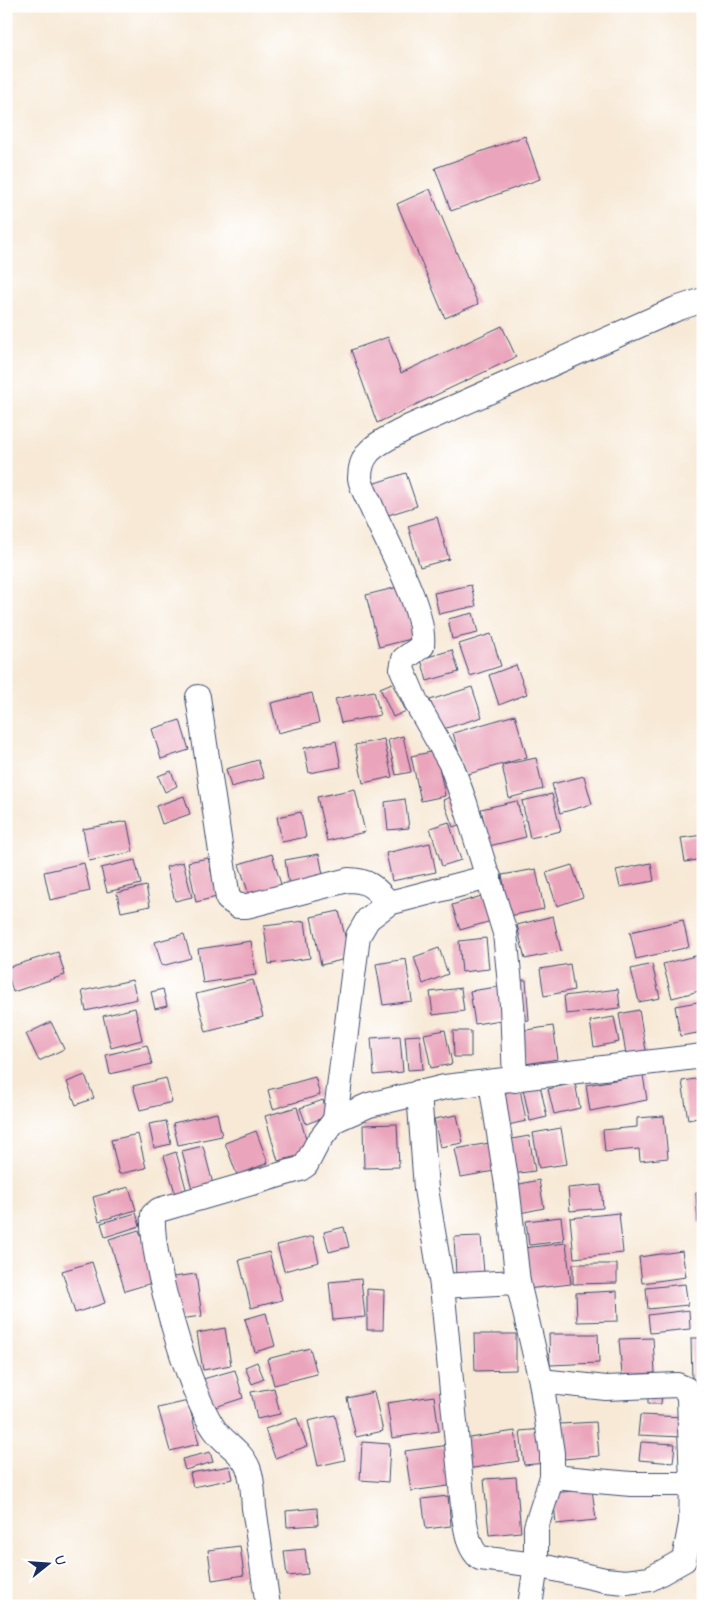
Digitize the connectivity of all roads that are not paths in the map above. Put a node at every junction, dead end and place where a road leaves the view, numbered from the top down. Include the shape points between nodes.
1 (703, 300) edge
2 (198, 697) dead end
3 (489, 877) junction
4 (389, 903) junction
5 (703, 1056) edge
6 (515, 1080) junction
7 (492, 1082) junction
8 (419, 1092) junction
9 (335, 1120) junction
10 (518, 1282) junction
11 (442, 1286) junction
12 (541, 1381) junction
13 (552, 1476) junction
14 (697, 1484) edge
15 (536, 1565) junction
16 (268, 1606) edge
17 (530, 1606) edge

1 - 3 street via 407,428 376,446 362,464 360,480 412,595 422,633 422,646 404,659 402,668 417,704 450,764
2 - 4 street via 228,899 238,906 247,906 348,880 361,880 375,887
3 - 4 street
3 - 6 street via 505,933
4 - 9 street via 368,919 358,936
5 - 6 street
6 - 7 street
7 - 8 street
7 - 10 street
8 - 9 street via 369,1105
8 - 11 street via 426,1189
9 - 16 street via 306,1165 300,1169 159,1210 153,1215 152,1228 163,1280 196,1396 216,1431 236,1448 249,1470
10 - 11 street
10 - 12 street
11 - 15 street via 464,1517 470,1547 480,1558
12 - 13 street via 550,1427
12 - 14 street via 606,1388 677,1385 686,1389
13 - 14 street via 630,1484
13 - 15 street via 536,1527
14 - 15 street via 684,1560 650,1579 605,1580
15 - 17 street

